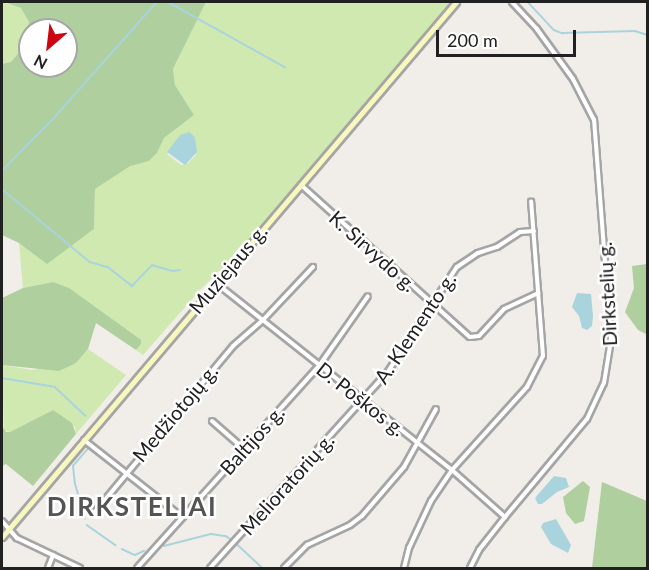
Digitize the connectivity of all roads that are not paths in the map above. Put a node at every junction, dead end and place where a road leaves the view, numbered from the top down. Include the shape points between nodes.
1 (456, 2) edge
2 (512, 2) edge
3 (300, 184) junction
4 (531, 201) dead end
5 (534, 231) junction
6 (313, 267) dead end
7 (216, 283) junction
8 (538, 292) junction
9 (368, 296) dead end
10 (431, 303) junction
11 (262, 320) junction
12 (319, 366) junction
13 (364, 401) junction
14 (436, 409) dead end
15 (212, 421) dead end
16 (84, 440) junction
17 (416, 443) junction
18 (244, 449) junction
19 (452, 470) junction
20 (125, 472) junction
21 (94, 513) dead end
22 (182, 517) junction
23 (505, 517) junction
24 (2, 521) edge
25 (9, 528) junction
26 (2, 537) edge
27 (53, 555) junction
28 (48, 568) edge
29 (80, 568) edge
30 (137, 568) edge
31 (210, 568) edge
32 (284, 568) edge
33 (404, 568) edge
34 (470, 568) edge

1 - 3 main road, Muziejaus g.
2 - 23 street, Dirkstelių g. via 573,79 594,120 612,340 604,382 586,419
3 - 7 main road, Muziejaus g.
3 - 10 street, K. Sirvydo g.
4 - 5 street
5 - 8 street
5 - 10 street, A. Klemento g. via 520,232 457,267
6 - 11 street, Medžiotojų g.
7 - 11 street, D. Poškos g.
7 - 16 main road, Muziejaus g.
8 - 10 street, K. Sirvydo g. via 504,309 474,338
8 - 19 street via 544,340 536,373
9 - 12 street, Baltijos g.
10 - 13 street, A. Klemento g. via 387,373
11 - 12 street, D. Poškos g.
11 - 20 street, Medžiotojų g. via 233,345
12 - 13 street, D. Poškos g.
12 - 18 street, Baltijos g.
13 - 17 street, D. Poškos g.
13 - 31 street, Melioratorių g.
14 - 17 street
15 - 18 street
16 - 20 street
16 - 25 main road, Muziejaus g.
17 - 19 street, D. Poškos g.
17 - 32 street via 404,467 362,516 308,545
18 - 22 street, Baltijos g.
19 - 23 street, D. Poškos g.
19 - 33 street via 421,520
20 - 21 street, Medžiotojų g.
20 - 22 street
22 - 30 street, Baltijos g.
23 - 34 street, Dirkstelių g.
24 - 25 street
25 - 26 main road, Muziejaus g.
25 - 27 street via 17,538
27 - 28 street
27 - 29 street

